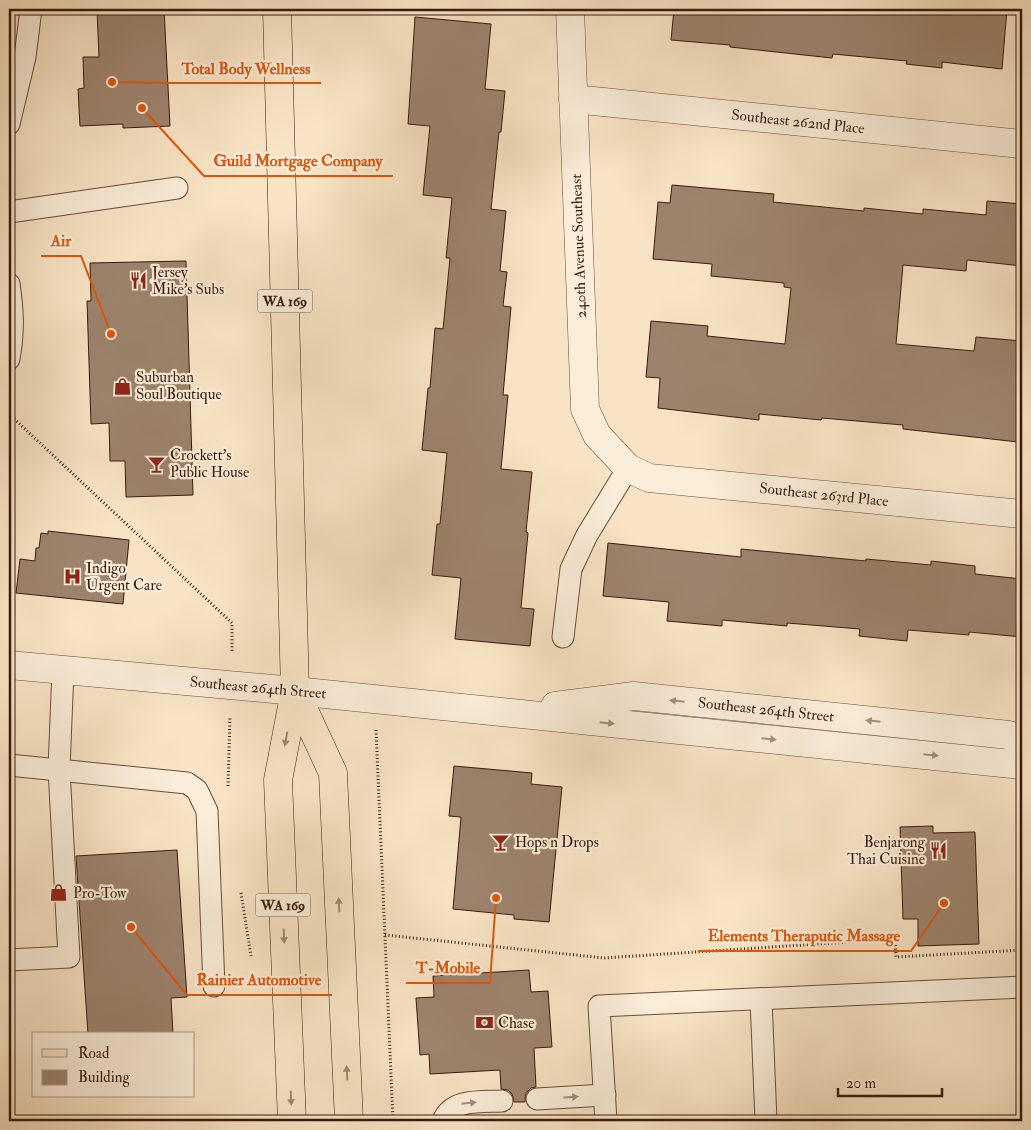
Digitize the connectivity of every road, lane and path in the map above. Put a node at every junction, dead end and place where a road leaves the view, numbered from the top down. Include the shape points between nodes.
1 (32, 9) edge
2 (277, 9) edge
3 (570, 9) edge
4 (573, 99) junction
5 (9, 124) edge
6 (1022, 144) edge
7 (177, 188) dead end
8 (9, 212) edge
9 (9, 284) edge
10 (9, 359) edge
11 (9, 414) edge
12 (628, 468) junction
13 (1022, 514) edge
14 (563, 637) dead end
15 (9, 665) edge
16 (63, 670) junction
17 (232, 686) junction
18 (295, 691) junction
19 (375, 700) junction
20 (507, 713) junction
21 (1022, 745) edge
22 (9, 764) edge
23 (1022, 765) edge
24 (59, 769) junction
25 (227, 792) dead end
26 (241, 889) dead end
27 (385, 935) junction
28 (1022, 950) edge
29 (251, 958) dead end
30 (9, 960) edge
31 (214, 986) dead end
32 (1022, 987) edge
33 (760, 998) junction
34 (605, 1095) junction
35 (537, 1099) dead end
36 (502, 1101) dead end
37 (292, 1121) edge
38 (349, 1121) edge
39 (393, 1121) edge
40 (443, 1121) edge
41 (606, 1121) edge
42 (766, 1121) edge

1 - 5 lane
2 - 18 main road, WA 169
3 - 4 street, 240th Avenue Southeast
4 - 6 street, Southeast 262nd Place
4 - 12 street, 240th Avenue Southeast via 585,409 598,435
7 - 8 lane
9 - 10 lane via 14,312
11 - 17 path via 232,623
12 - 13 street, Southeast 263rd Place via 650,478
12 - 14 lane via 587,535 571,569
15 - 16 street, Southeast 264th Street
16 - 17 street, Southeast 264th Street
16 - 24 lane
17 - 18 street, Southeast 264th Street
17 - 25 path
18 - 19 street, Southeast 264th Street
18 -> 37 main road, WA 169 via 278,780
38 -> 18 main road, WA 169 via 333,773
19 - 20 street, Southeast 264th Street
19 - 27 path
21 -> 20 street, Southeast 264th Street via 1009,735 634,696
20 -> 23 street, Southeast 264th Street
22 - 24 lane
24 - 30 lane via 69,957
24 - 31 lane via 187,782 197,790 207,811
26 - 29 path
27 - 28 path via 604,958 895,940 896,957
27 - 39 path
32 - 33 lane
33 - 34 lane via 600,1006
33 - 42 lane
35 -> 34 lane
34 - 41 lane
40 -> 36 lane via 446,1114 461,1104

